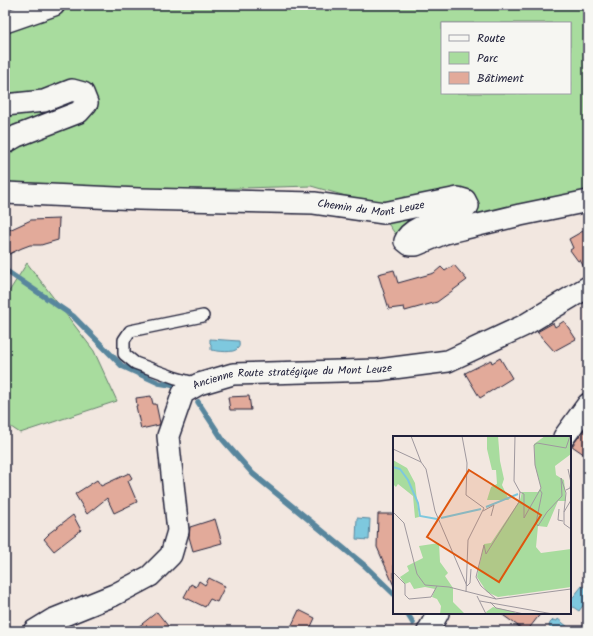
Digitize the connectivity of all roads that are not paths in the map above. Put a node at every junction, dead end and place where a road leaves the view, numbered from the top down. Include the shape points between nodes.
1 (54, 5) edge
2 (5, 22) edge
3 (5, 105) edge
4 (5, 143) edge
5 (5, 193) edge
6 (588, 201) edge
7 (588, 287) edge
8 (203, 316) dead end
9 (199, 384) junction
10 (588, 404) edge
11 (565, 436) edge
12 (437, 614) edge
13 (34, 631) edge
14 (428, 631) edge

1 - 2 street
3 - 4 street via 44,101 72,90 83,93 87,103 79,112
5 - 6 street, Chemin du Mont Leuze via 139,200 314,203 384,213 458,198 465,200 468,206 462,212 414,230 405,241 410,245 445,233
7 - 9 street, Ancienne Route stratégique du Mont Leuze via 523,326 448,361 378,370 233,374
8 - 9 lane via 130,331 124,340 124,354 135,364
9 - 13 street, Ancienne Route stratégique du Mont Leuze via 183,393 168,436 178,531 170,555 150,576 114,595 52,620
10 - 11 street
12 - 14 street

